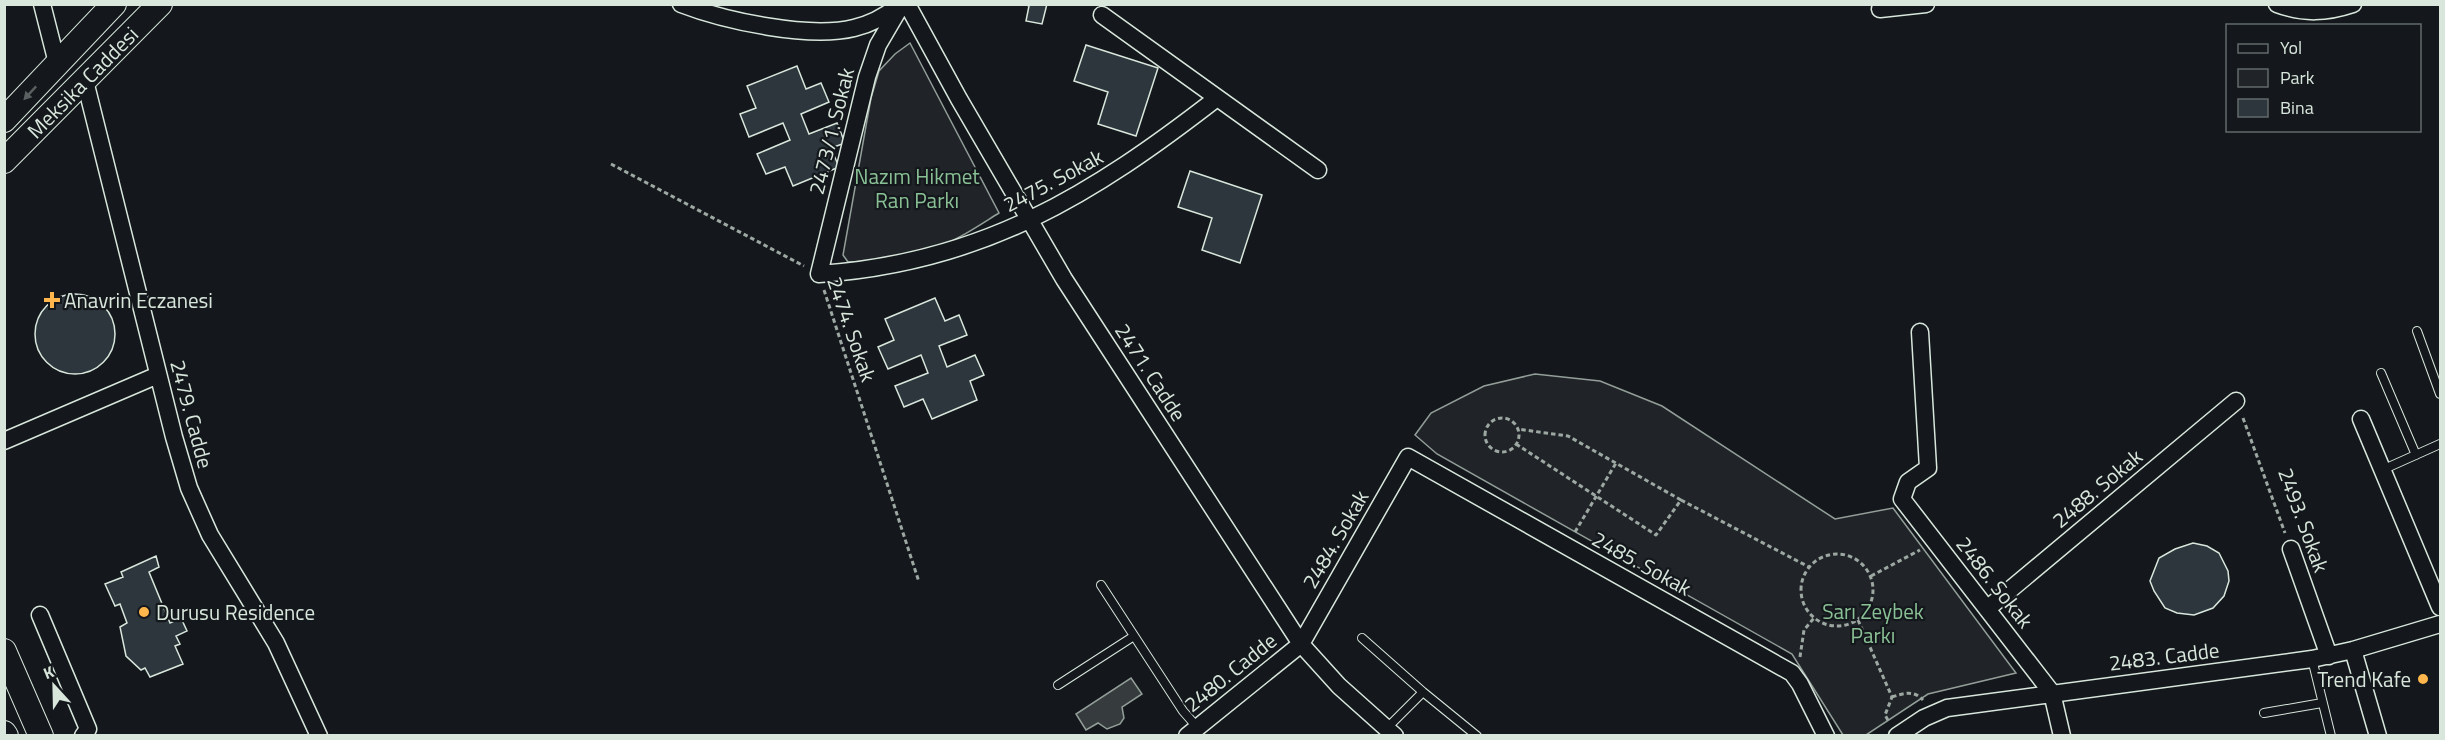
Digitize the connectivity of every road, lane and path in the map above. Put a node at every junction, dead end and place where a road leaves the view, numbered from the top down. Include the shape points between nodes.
1 (42, 4) edge
2 (114, 4) edge
3 (160, 4) edge
4 (681, 4) edge
5 (901, 4) edge
6 (908, 4) edge
7 (1926, 4) edge
8 (2277, 4) edge
9 (2352, 4) edge
10 (1880, 9) dead end
11 (1102, 15) dead end
12 (57, 63) junction
13 (85, 81) junction
14 (1217, 98) junction
15 (4, 120) edge
16 (4, 161) edge
17 (611, 164) dead end
18 (1318, 170) dead end
19 (1029, 220) junction
20 (819, 274) junction
21 (2417, 331) dead end
22 (1920, 332) dead end
23 (2381, 373) dead end
24 (158, 375) junction
25 (2440, 394) edge
26 (2236, 401) joint
27 (2361, 419) dead end
28 (1517, 429) junction
29 (4, 441) edge
30 (1516, 444) junction
31 (2440, 444) edge
32 (2416, 455) junction
33 (1408, 457) joint
34 (1616, 463) junction
35 (2382, 470) junction
36 (1596, 496) junction
37 (1681, 500) junction
38 (1935, 542) junction
39 (1566, 546) junction
40 (2291, 549) joint
41 (1809, 567) junction
42 (1871, 576) junction
43 (919, 582) dead end
44 (1101, 585) dead end
45 (2440, 607) edge
46 (1987, 609) junction
47 (40, 615) dead end
48 (1814, 618) junction
49 (1858, 620) junction
50 (2440, 624) edge
51 (1134, 636) junction
52 (1362, 638) dead end
53 (1301, 644) junction
54 (2353, 650) junction
55 (4, 651) edge
56 (2329, 656) junction
57 (2312, 659) junction
58 (1792, 672) junction
59 (1058, 685) dead end
60 (1423, 692) junction
61 (2052, 693) junction
62 (1892, 698) junction
63 (2322, 703) junction
64 (1935, 712) junction
65 (2264, 713) dead end
66 (1894, 730) edge
67 (1913, 730) edge
68 (1192, 731) edge
69 (1391, 732) edge
70 (41, 735) edge
71 (83, 735) edge
72 (318, 735) edge
73 (1477, 735) edge
74 (1826, 735) edge
75 (2062, 735) edge
76 (2331, 735) edge
77 (2378, 735) edge

1 - 12 street
2 - 12 main road, Meksika Caddesi
3 - 13 main road, Meksika Caddesi
4 - 5 street via 770,26 831,30 852,29 872,22
5 - 20 street, 2473/1. Sokak via 878,45 867,77
6 - 19 street, 2471. Cadde
7 - 10 street
8 - 9 street via 2293,10 2330,12
11 - 14 street
12 -> 15 main road, Meksika Caddesi
13 - 16 main road, Meksika Caddesi
13 - 24 street, 2479. Cadde
14 - 18 street
14 - 19 street, 2475. Sokak via 1110,177
17 - 20 path, 2474. Sokak
19 - 20 street, 2475. Sokak via 940,255 858,272
19 - 53 street, 2471. Cadde
20 - 43 path, 2474. Sokak
21 - 25 lane
22 - 38 street, 2486. Sokak via 1928,468 1908,483 1902,499
23 - 32 lane
24 - 29 street
24 - 72 street, 2479. Cadde via 189,488 210,535 276,643
26 - 40 path, 2493. Sokak
26 - 46 street, 2488. Sokak
27 - 35 street
28 - 30 path
28 - 30 path via 1510,421 1499,418 1489,424 1485,434 1488,445 1497,451 1508,451
28 - 34 path via 1568,436
30 - 36 path
31 - 32 lane
32 - 35 lane
33 - 39 street, 2485. Sokak
33 - 53 street, 2484. Sokak
34 - 36 path
34 - 37 path
35 - 45 street
36 - 37 path via 1656,535
36 - 39 path
37 - 41 path
38 - 42 path
38 - 46 street, 2486. Sokak
39 - 58 street, 2485. Sokak
40 - 56 street, 2493. Sokak
41 - 42 path via 1819,558 1843,554 1855,558
41 - 48 path via 1803,576 1802,599
42 - 49 path via 1872,600
44 - 51 lane
46 - 61 street, 2486. Sokak
47 - 71 street via 88,729
48 - 49 path via 1836,626
48 - 58 path via 1804,630 1802,653
49 - 62 path
50 - 54 street, 2483. Cadde
51 - 59 lane
51 - 68 lane
52 - 60 lane
53 - 68 street, 2480. Cadde
53 - 69 street, 2471. Cadde via 1339,686
54 - 56 street, 2483. Cadde
54 - 77 street
55 - 70 main road
56 - 57 street, 2483. Cadde
57 - 61 street, 2483. Cadde
57 - 63 lane
58 - 74 street
60 - 69 lane
60 - 73 lane
61 - 64 street, 2483. Cadde
61 - 75 street
62 - 64 path via 1904,693 1918,694
62 - 66 path via 1885,715
63 - 65 lane
63 - 76 lane
64 - 67 street, 2483. Cadde
66 - 67 street, 2483. Cadde

